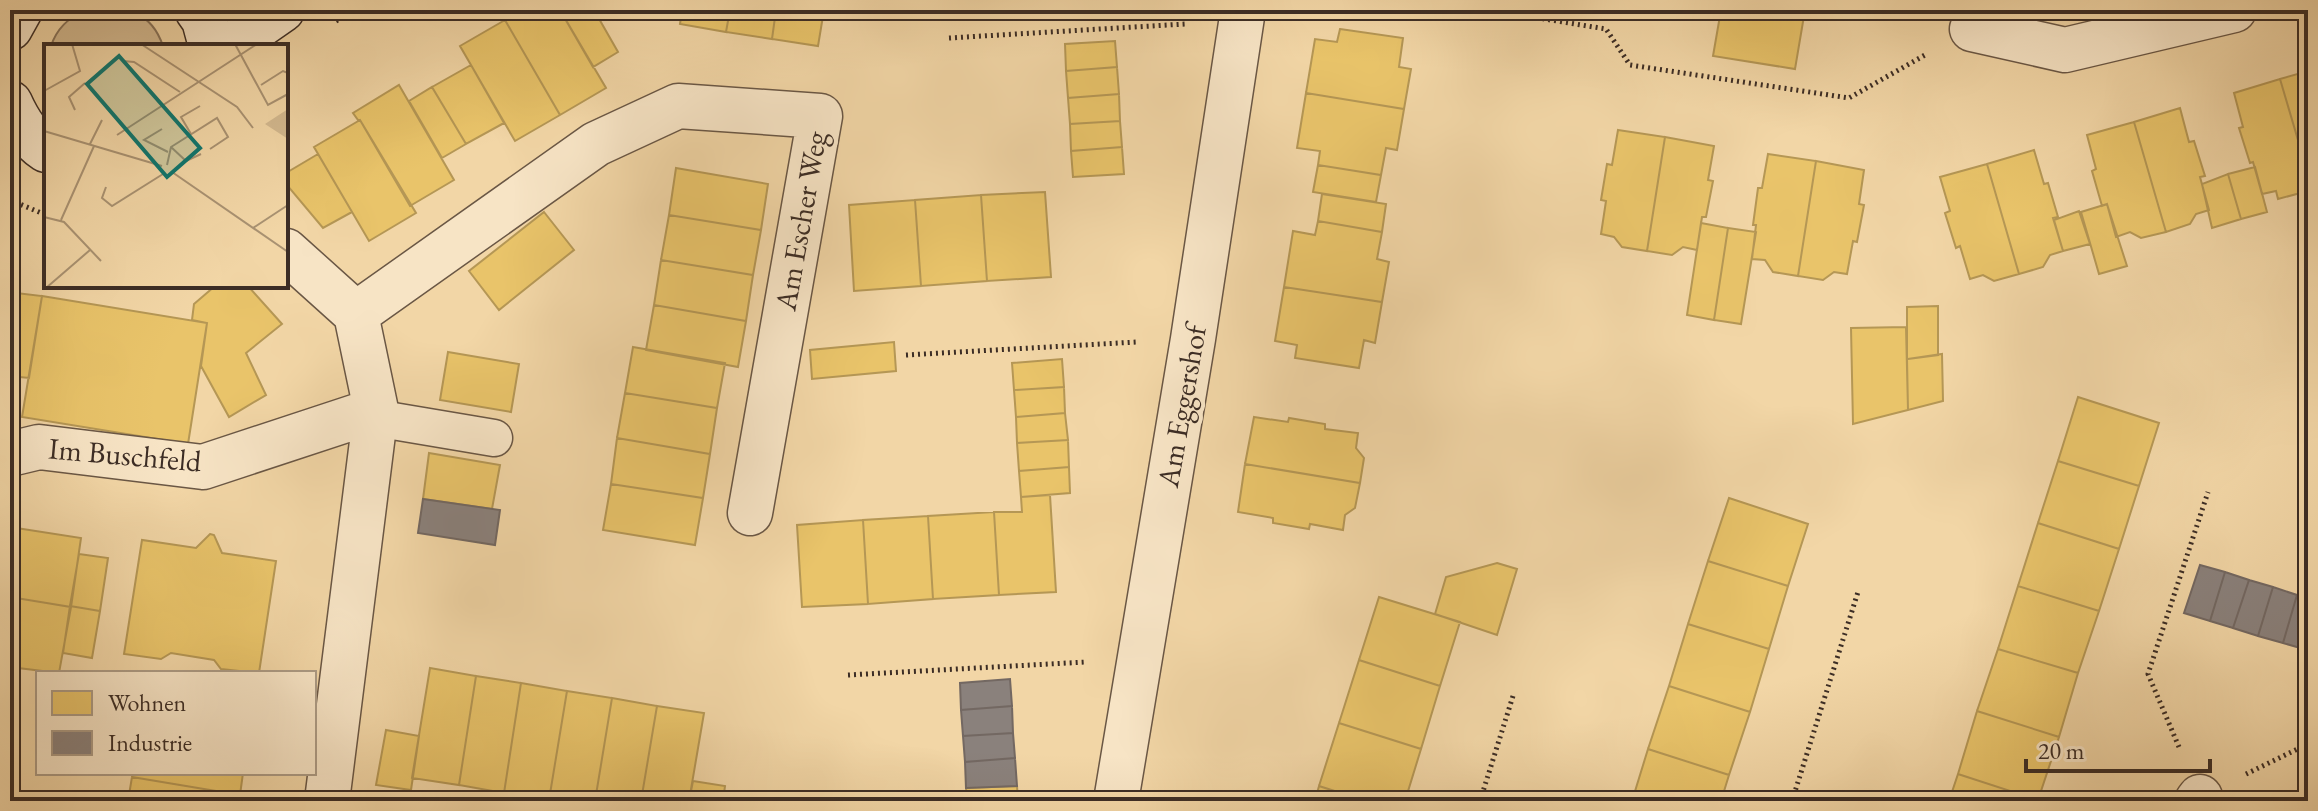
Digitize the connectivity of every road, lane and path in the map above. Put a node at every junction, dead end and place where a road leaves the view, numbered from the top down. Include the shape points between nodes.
1 (20, 10) edge
2 (197, 10) edge
3 (282, 10) edge
4 (1489, 10) edge
5 (2234, 10) edge
6 (1242, 15) edge
7 (10, 28) edge
8 (1972, 29) joint
9 (949, 38) dead end
10 (210, 44) edge
11 (233, 44) edge
12 (10, 200) edge
13 (44, 214) edge
14 (288, 253) edge
15 (356, 314) junction
16 (1193, 339) junction
17 (906, 355) dead end
18 (376, 414) junction
19 (494, 438) dead end
20 (10, 454) edge
21 (2208, 492) dead end
22 (750, 513) dead end
23 (1858, 592) dead end
24 (1139, 659) junction
25 (848, 675) dead end
26 (1513, 696) dead end
27 (2308, 744) edge
28 (2198, 799) edge
29 (327, 801) edge
30 (1116, 801) edge
31 (1480, 801) edge
32 (1792, 801) edge

1 - 7 street
2 - 10 street
3 - 11 street
4 - 8 path via 1606,29 1630,65 1849,98
5 - 8 street via 2065,50
6 - 9 path
6 - 16 street, Am Eggershof
12 - 13 path
14 - 15 street
15 - 18 street
15 - 22 street, Am Escher Weg via 596,144 678,106 820,116
16 - 17 path
16 - 24 street, Am Eggershof
18 - 19 lane
18 - 20 street, Im Buschfeld via 203,467 39,447
18 - 29 street
21 - 28 path via 2148,674
23 - 32 path
24 - 25 path
24 - 30 street, Am Eggershof
26 - 31 path
27 - 28 path

